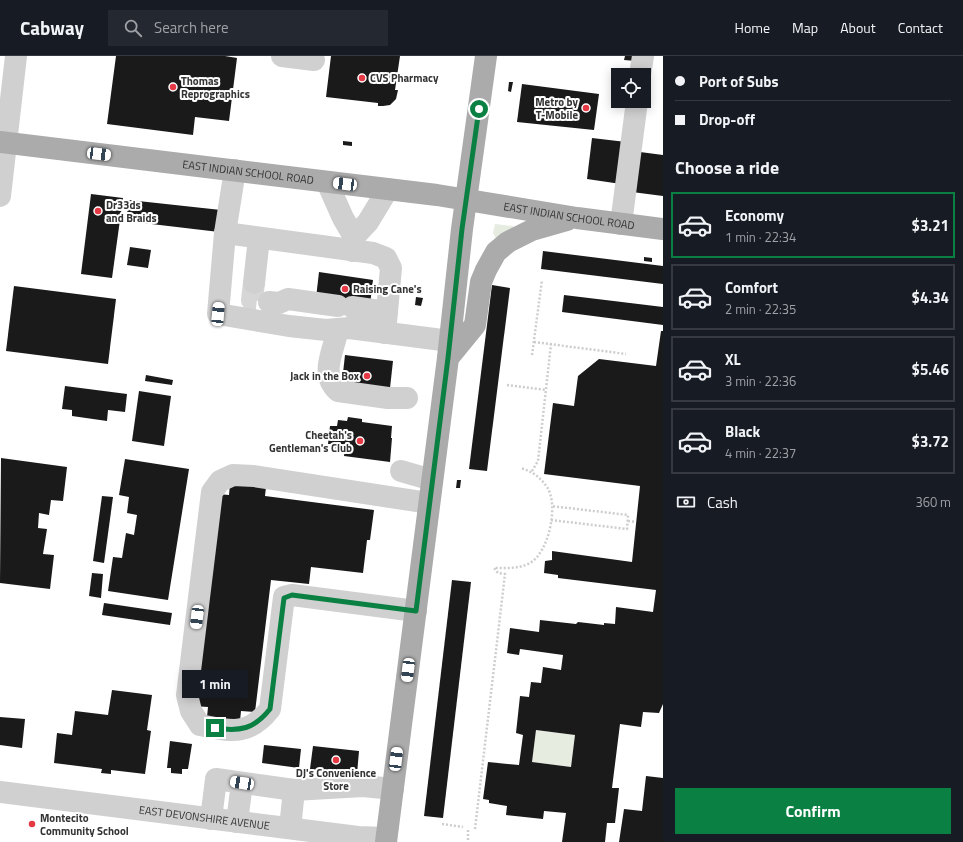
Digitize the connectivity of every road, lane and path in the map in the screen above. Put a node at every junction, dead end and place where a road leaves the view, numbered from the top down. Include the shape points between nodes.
1 (16, 56) edge
2 (282, 56) edge
3 (486, 56) edge
4 (643, 56) edge
5 (314, 60) dead end
6 (641, 68) edge
7 (636, 108) edge
8 (3, 142) edge
9 (235, 170) junction
10 (327, 182) junction
11 (388, 189) junction
12 (0, 196) edge
13 (466, 200) junction
14 (577, 218) junction
15 (621, 224) junction
16 (663, 229) edge
17 (225, 234) junction
18 (259, 238) junction
19 (354, 244) junction
20 (542, 280) dead end
21 (254, 283) tunnel mouth
22 (274, 302) tunnel mouth
23 (343, 315) junction
24 (386, 322) junction
25 (534, 342) junction
26 (551, 344) junction
27 (449, 349) junction
28 (626, 354) dead end
29 (532, 355) dead end
30 (506, 385) dead end
31 (546, 390) junction
32 (407, 398) dead end
33 (520, 468) dead end
34 (401, 471) dead end
35 (532, 471) junction
36 (432, 480) junction
37 (429, 503) junction
38 (551, 506) junction
39 (551, 520) junction
40 (628, 521) junction
41 (636, 522) dead end
42 (416, 611) junction
43 (242, 783) junction
44 (393, 789) junction
45 (294, 790) junction
46 (0, 792) edge
47 (211, 819) junction
48 (237, 822) junction
49 (442, 824) dead end
50 (463, 827) dead end
51 (290, 828) junction
52 (475, 829) dead end
53 (468, 830) dead end
54 (386, 840) edge
55 (468, 842) edge

1 - 8 street
2 - 5 street
3 - 13 main road
4 - 6 street
7 - 15 street
8 - 9 main road, EAST INDIAN SCHOOL ROAD
8 - 12 street
9 - 10 main road, EAST INDIAN SCHOOL ROAD
9 - 17 street
10 - 11 main road, EAST INDIAN SCHOOL ROAD
10 - 19 street
11 - 13 main road, EAST INDIAN SCHOOL ROAD
11 - 19 street
13 - 14 main road, EAST INDIAN SCHOOL ROAD
13 - 27 main road
14 - 15 main road, EAST INDIAN SCHOOL ROAD
14 - 27 main road via 532,230 508,242 496,252 481,282 475,325
15 - 16 main road, EAST INDIAN SCHOOL ROAD
17 - 18 street
17 - 23 street via 218,314 326,330
18 - 19 street
18 - 21 street
19 - 24 street via 386,258 391,268
20 - 25 path
22 - 23 street via 287,308
23 - 24 street via 349,328
23 - 32 street via 329,361 329,380 333,387 338,391
24 - 27 street
25 - 26 path
25 - 29 path
26 - 28 path
26 - 31 path
27 - 36 main road
30 - 31 path
31 - 35 path via 538,461
33 - 35 path
34 - 36 street
35 - 38 path via 548,488
36 - 37 main road
37 - 42 main road
37 - 42 street via 254,476 233,475 220,481 212,492 187,695 191,711 200,725 231,731 250,727 263,719 270,709 284,598 292,595
38 - 39 path
38 - 40 path via 628,515
39 - 40 path via 627,529
39 - 52 path via 546,542 537,557 518,567 494,568 498,573 505,574
40 - 41 path
42 - 44 main road
43 - 45 street
43 - 47 street via 216,779
43 - 48 street
44 - 45 street via 363,786
44 - 54 main road
45 - 51 street
46 - 47 street, EAST DEVONSHIRE AVENUE
47 - 48 street, EAST DEVONSHIRE AVENUE
48 - 51 street, EAST DEVONSHIRE AVENUE
49 - 50 path
51 - 54 street, EAST DEVONSHIRE AVENUE
53 - 55 path

